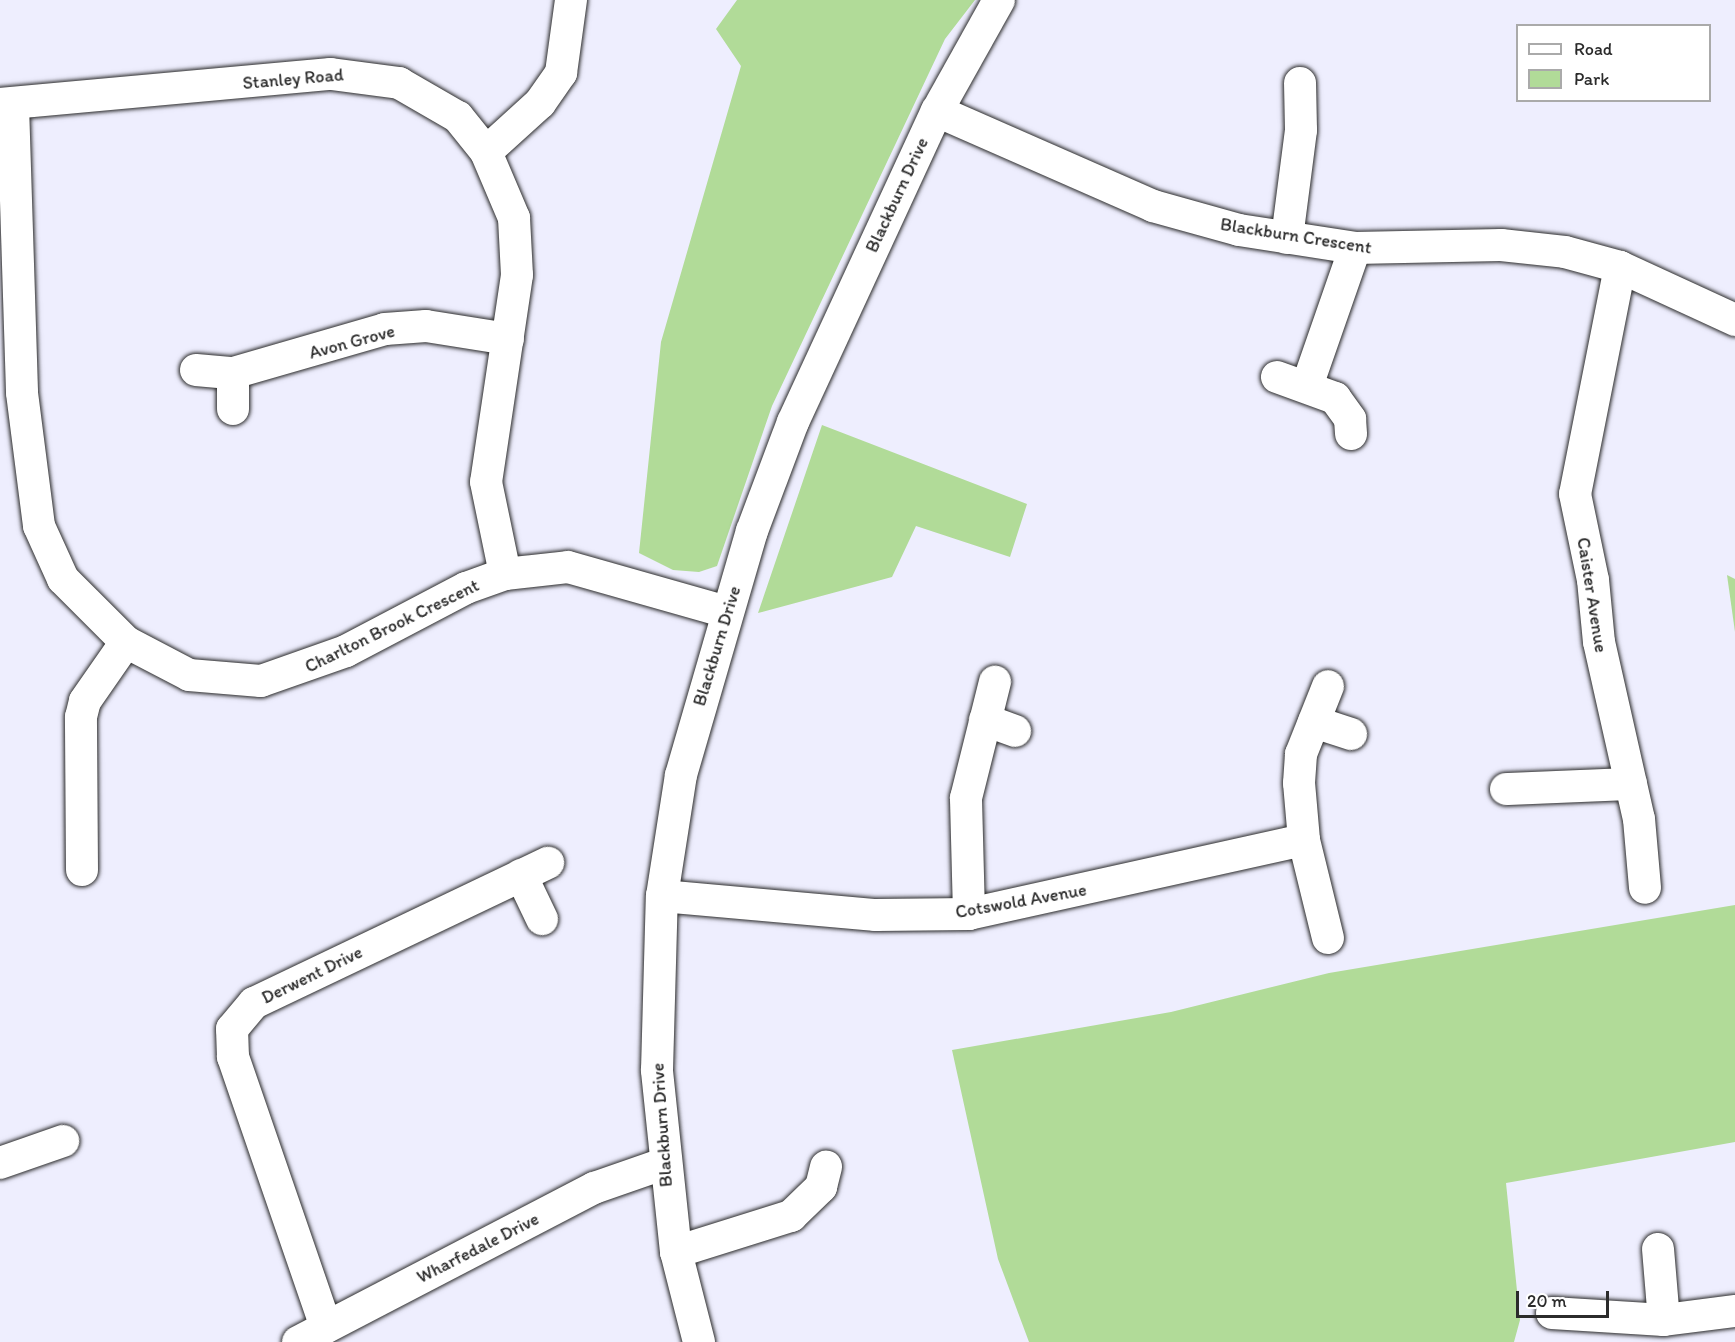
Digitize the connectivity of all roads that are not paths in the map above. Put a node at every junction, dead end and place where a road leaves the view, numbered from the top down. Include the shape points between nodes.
1 (571, 0) edge
2 (999, 0) edge
3 (1300, 83) dead end
4 (6, 105) edge
5 (937, 111) junction
6 (486, 152) junction
7 (1287, 238) junction
8 (1355, 248) junction
9 (1620, 267) junction
10 (1735, 320) edge
11 (508, 339) junction
12 (196, 370) dead end
13 (233, 372) junction
14 (1277, 377) dead end
15 (1307, 386) junction
16 (233, 409) dead end
17 (1351, 434) dead end
18 (505, 574) junction
19 (727, 612) junction
20 (126, 642) junction
21 (995, 682) dead end
22 (1328, 686) dead end
23 (985, 720) junction
24 (1314, 722) junction
25 (1015, 731) dead end
26 (1351, 734) dead end
27 (1630, 784) junction
28 (1506, 789) dead end
29 (1304, 840) junction
30 (82, 870) dead end
31 (1645, 888) dead end
32 (662, 896) junction
33 (969, 914) junction
34 (542, 919) dead end
35 (1328, 938) dead end
36 (63, 1141) dead end
37 (2, 1153) edge
38 (663, 1164) junction
39 (826, 1167) dead end
40 (1658, 1249) dead end
41 (676, 1252) junction
42 (1735, 1311) edge
43 (1552, 1312) dead end
44 (1664, 1320) junction
45 (326, 1327) junction
46 (298, 1342) edge
47 (699, 1342) edge

1 - 6 street via 561,72 540,103
2 - 5 street, Blackburn Drive
3 - 7 street via 1301,130
4 - 6 street, Stanley Road via 368,75 427,95 458,117
4 - 20 street, Charlton Brook Crescent via 22,393 39,526 63,579
5 - 7 street, Blackburn Crescent via 1153,206
5 - 19 street, Blackburn Drive via 793,422
6 - 11 street, Stanley Road via 514,218 517,275
7 - 8 street, Blackburn Crescent
8 - 9 street, Blackburn Crescent via 1501,245 1565,252
8 - 15 street
9 - 10 street, Blackburn Crescent
9 - 27 street, Caister Avenue via 1575,494 1593,580 1599,642
11 - 13 street, Avon Grove via 426,326 385,329
11 - 18 street, Stanley Road via 486,482
12 - 13 street, Avon Grove
13 - 16 street
14 - 15 street
15 - 17 street via 1345,408
18 - 19 street, Charlton Brook Crescent via 568,567
18 - 20 street, Charlton Brook Crescent via 466,588 346,651 261,681 189,675
19 - 32 street, Blackburn Drive via 681,775
20 - 30 street via 85,701 81,717
21 - 23 street
22 - 24 street
23 - 25 street
23 - 33 street via 966,798
24 - 26 street
24 - 29 street via 1300,773
27 - 28 street
27 - 31 street, Caister Avenue
29 - 33 street, Cotswold Avenue
29 - 35 street
32 - 33 street, Cotswold Avenue via 876,915
32 - 38 street, Blackburn Drive via 656,993
34 - 45 street, Derwent Drive via 535,869 254,1003 232,1029 233,1057
36 - 37 street
38 - 41 street, Blackburn Drive
38 - 45 street, Wharfedale Drive via 594,1188
39 - 41 street via 821,1187 791,1216
40 - 44 street
41 - 47 street, Blackburn Drive
42 - 44 street
43 - 44 street
45 - 46 street, Wharfedale Drive

